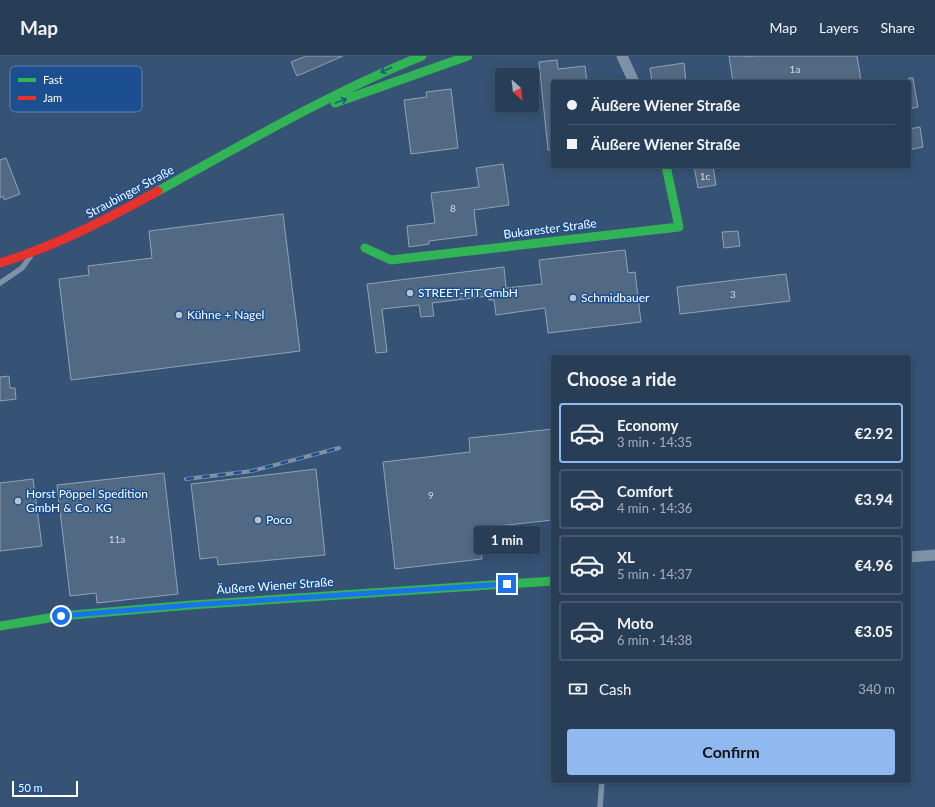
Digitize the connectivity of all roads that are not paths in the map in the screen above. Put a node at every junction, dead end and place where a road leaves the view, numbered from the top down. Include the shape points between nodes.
1 (422, 56) edge
2 (468, 56) edge
3 (622, 56) edge
4 (633, 80) edge
5 (266, 131) junction
6 (666, 168) edge
7 (365, 248) dead end
8 (31, 253) junction
9 (0, 263) edge
10 (0, 283) edge
11 (935, 555) edge
12 (911, 558) edge
13 (551, 581) edge
14 (0, 626) edge
15 (602, 783) edge
16 (600, 807) edge

1 -> 5 street, Straubinger Straße via 353,85
5 -> 2 street, Straubinger Straße
3 - 4 street
5 - 8 street, Straubinger Straße via 135,204
6 - 7 street, Bukarester Straße via 679,227 391,260
8 - 9 street, Straubinger Straße
8 - 10 lane via 22,268
11 - 12 street
13 - 14 street, Äußere Wiener Straße via 183,606 61,616
15 - 16 lane

